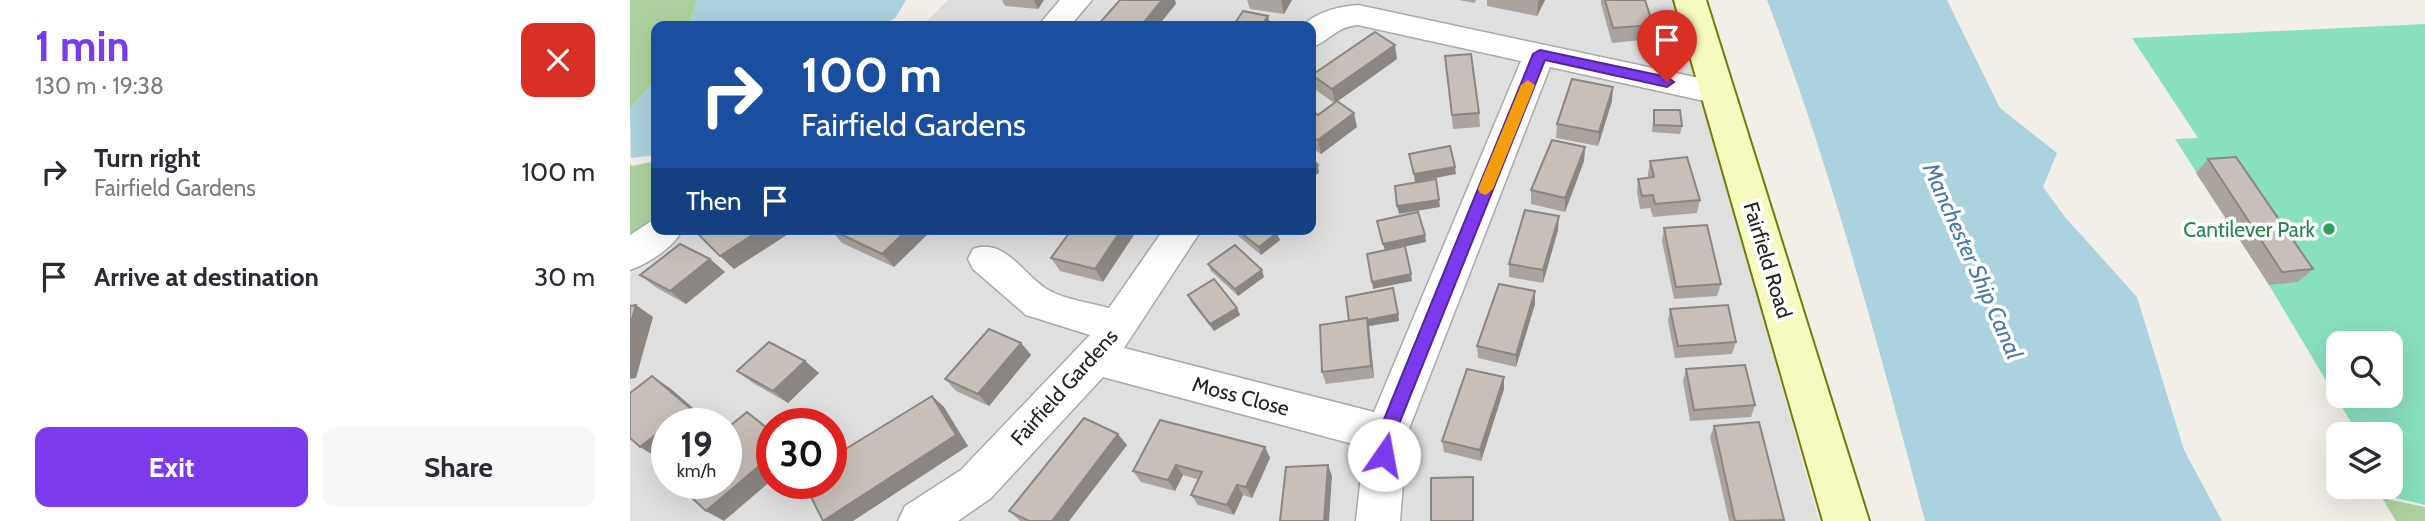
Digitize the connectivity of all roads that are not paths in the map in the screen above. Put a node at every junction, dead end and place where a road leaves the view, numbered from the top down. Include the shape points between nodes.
1 (1076, 0) edge
2 (1690, 0) edge
3 (1057, 21) edge
4 (1316, 32) edge
5 (1540, 54) junction
6 (1718, 93) junction
7 (657, 235) edge
8 (1180, 235) edge
9 (630, 255) edge
10 (986, 259) dead end
11 (1107, 342) junction
12 (1387, 434) junction
13 (920, 521) edge
14 (1378, 521) edge
15 (1846, 521) edge

1 - 3 street
2 - 6 main road, Fairfield Road
4 - 5 street via 1327,21 1358,15
5 - 6 street
5 - 12 street
6 - 15 main road, Fairfield Road
7 - 9 street
8 - 11 street, Fairfield Gardens
10 - 11 street, Moss Close via 1040,304
11 - 12 street, Moss Close
11 - 13 street, Fairfield Gardens via 976,484
12 - 14 street

